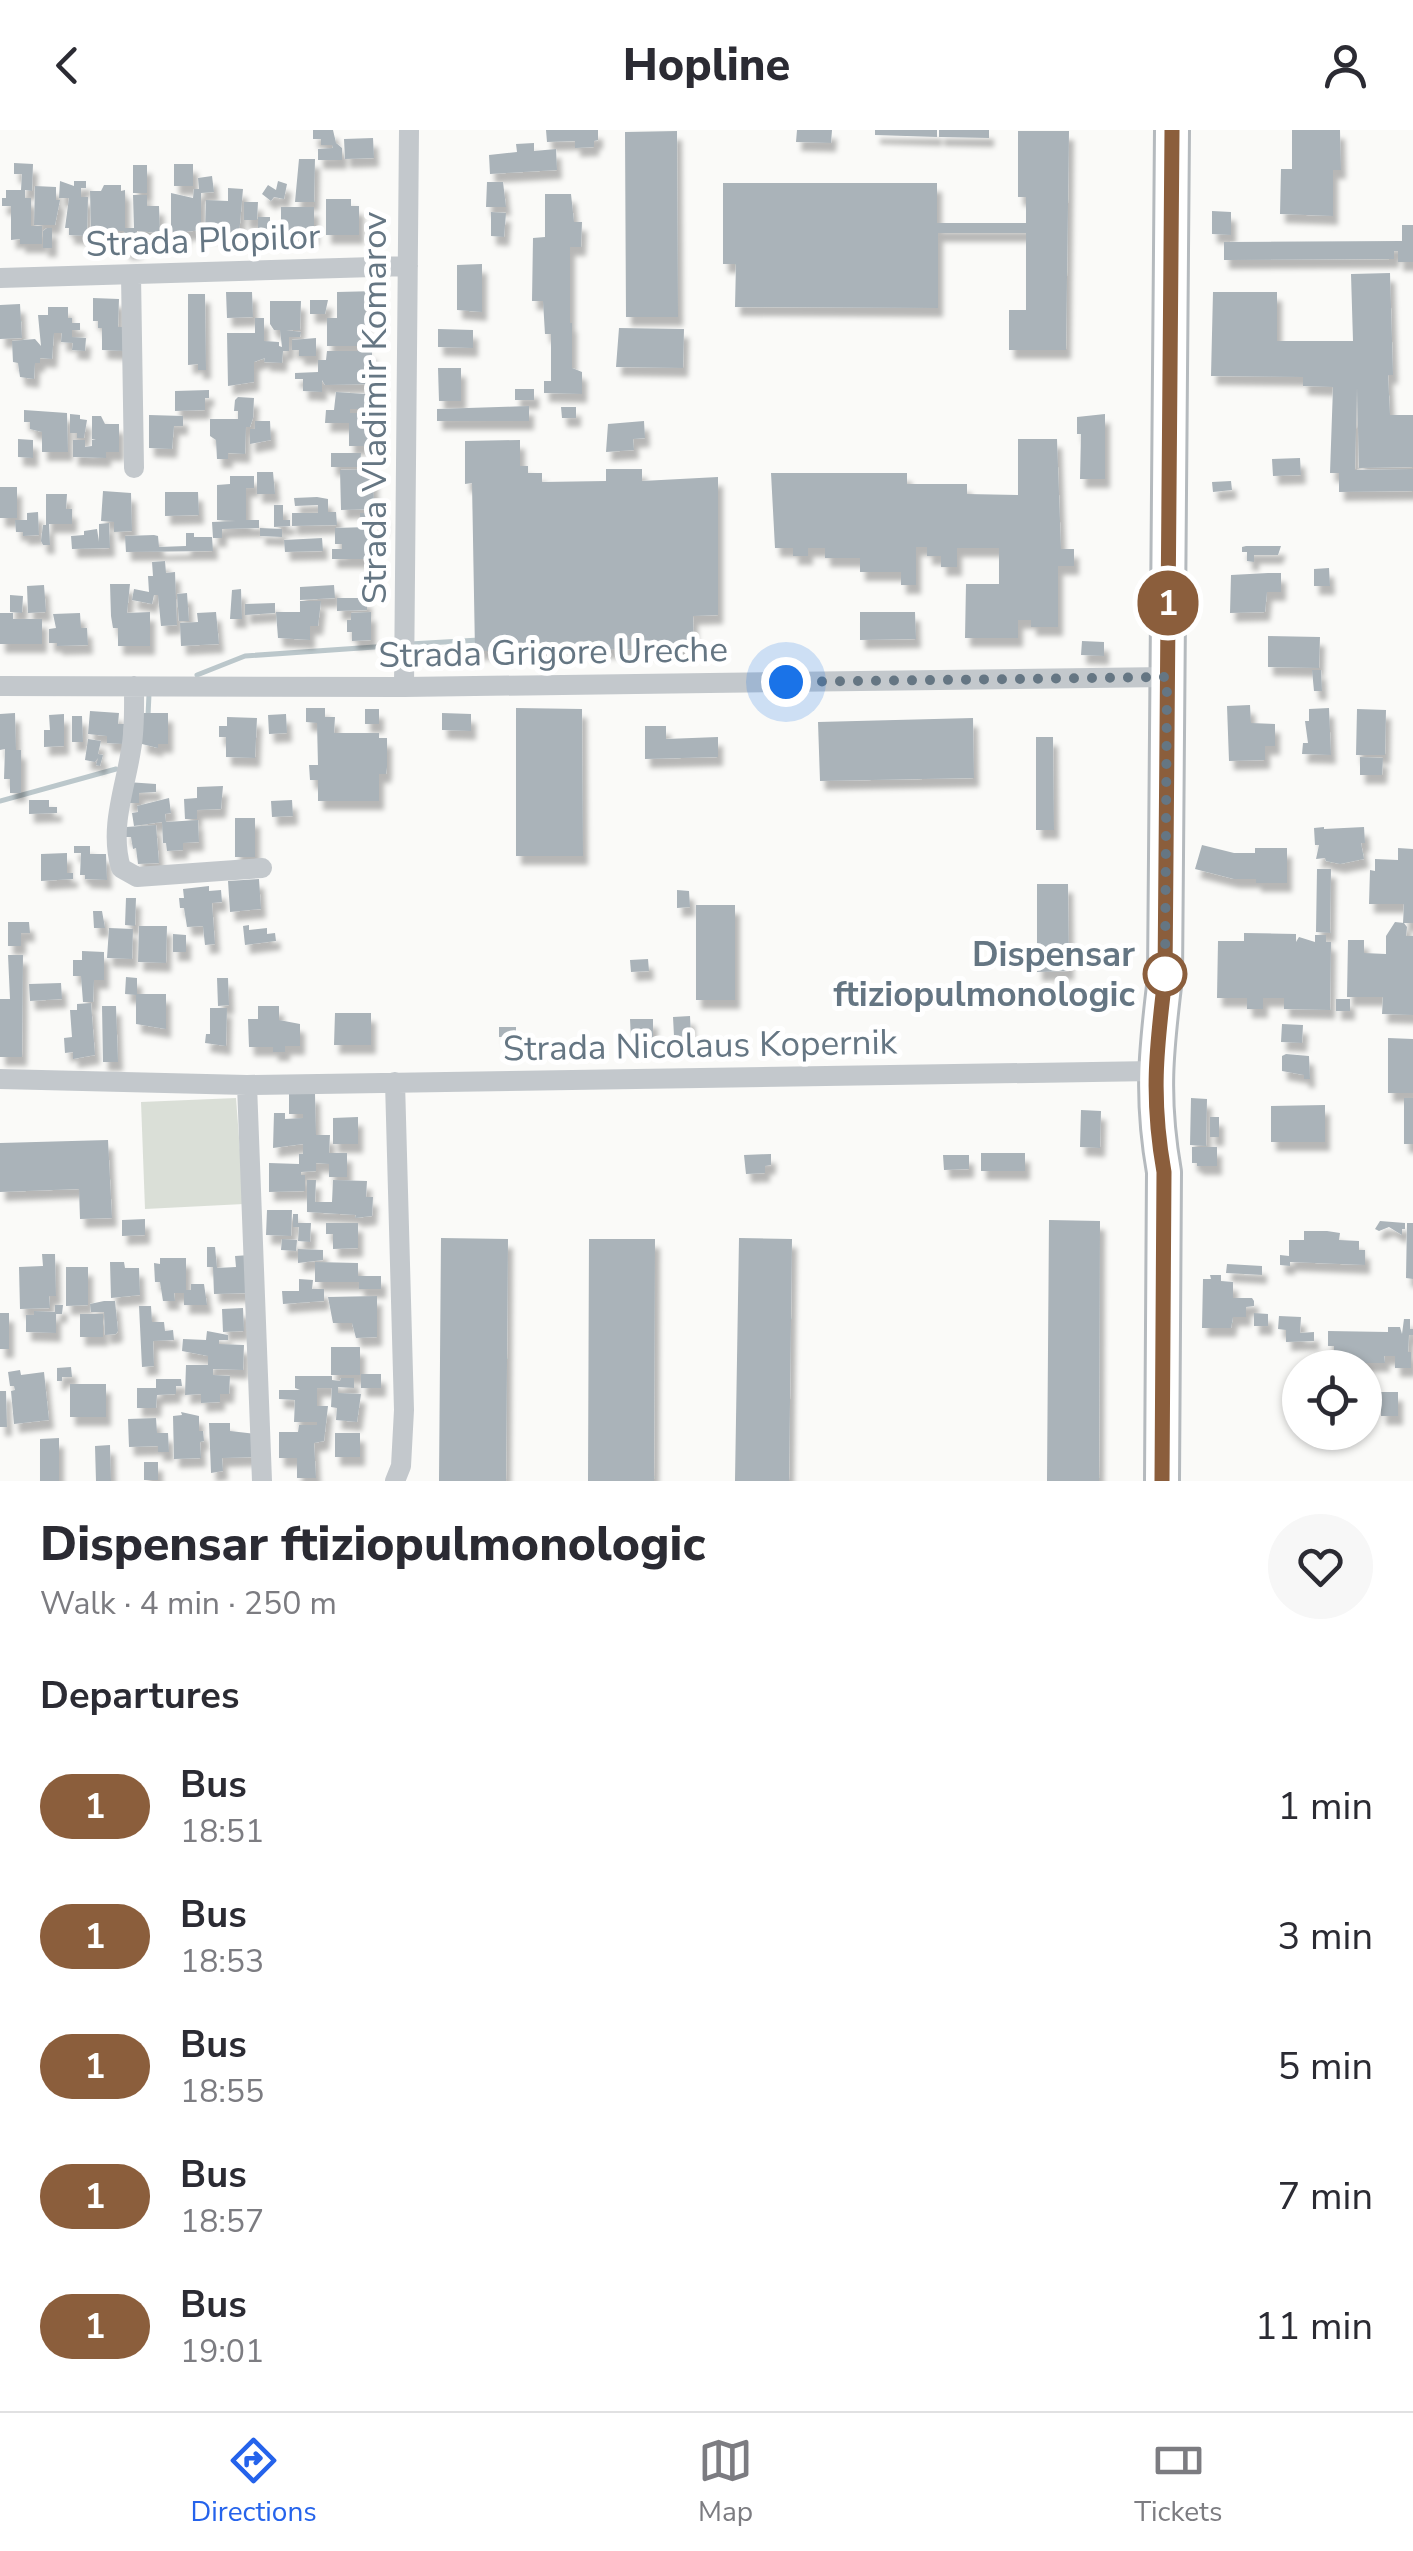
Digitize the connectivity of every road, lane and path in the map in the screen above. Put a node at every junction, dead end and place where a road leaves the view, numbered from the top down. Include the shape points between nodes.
1 (409, 130) edge
2 (1172, 130) edge
3 (408, 266) junction
4 (130, 275) junction
5 (0, 278) edge
6 (134, 468) dead end
7 (1167, 677) junction
8 (0, 686) edge
9 (134, 686) junction
10 (404, 686) junction
11 (262, 868) dead end
12 (1154, 1072) junction
13 (0, 1079) edge
14 (394, 1082) junction
15 (247, 1085) junction
16 (262, 1481) edge
17 (395, 1481) edge
18 (1162, 1481) edge

1 - 3 street, Strada Vladimir Komarov
2 - 7 main road
3 - 4 street, Strada Plopilor
3 - 10 street, Strada Vladimir Komarov
4 - 5 street, Strada Plopilor
4 - 6 street
7 - 10 street, Strada Grigore Ureche
7 - 12 main road via 1165,978
8 - 9 street, Strada Grigore Ureche
9 - 10 street, Strada Grigore Ureche
9 - 11 street via 131,752 120,794 121,868 137,877
12 - 14 street, Strada Nicolaus Kopernik
12 - 18 main road via 1164,1172
13 - 15 street, Strada Nicolaus Kopernik
14 - 15 street, Strada Nicolaus Kopernik
14 - 17 street via 403,1446
15 - 16 street

